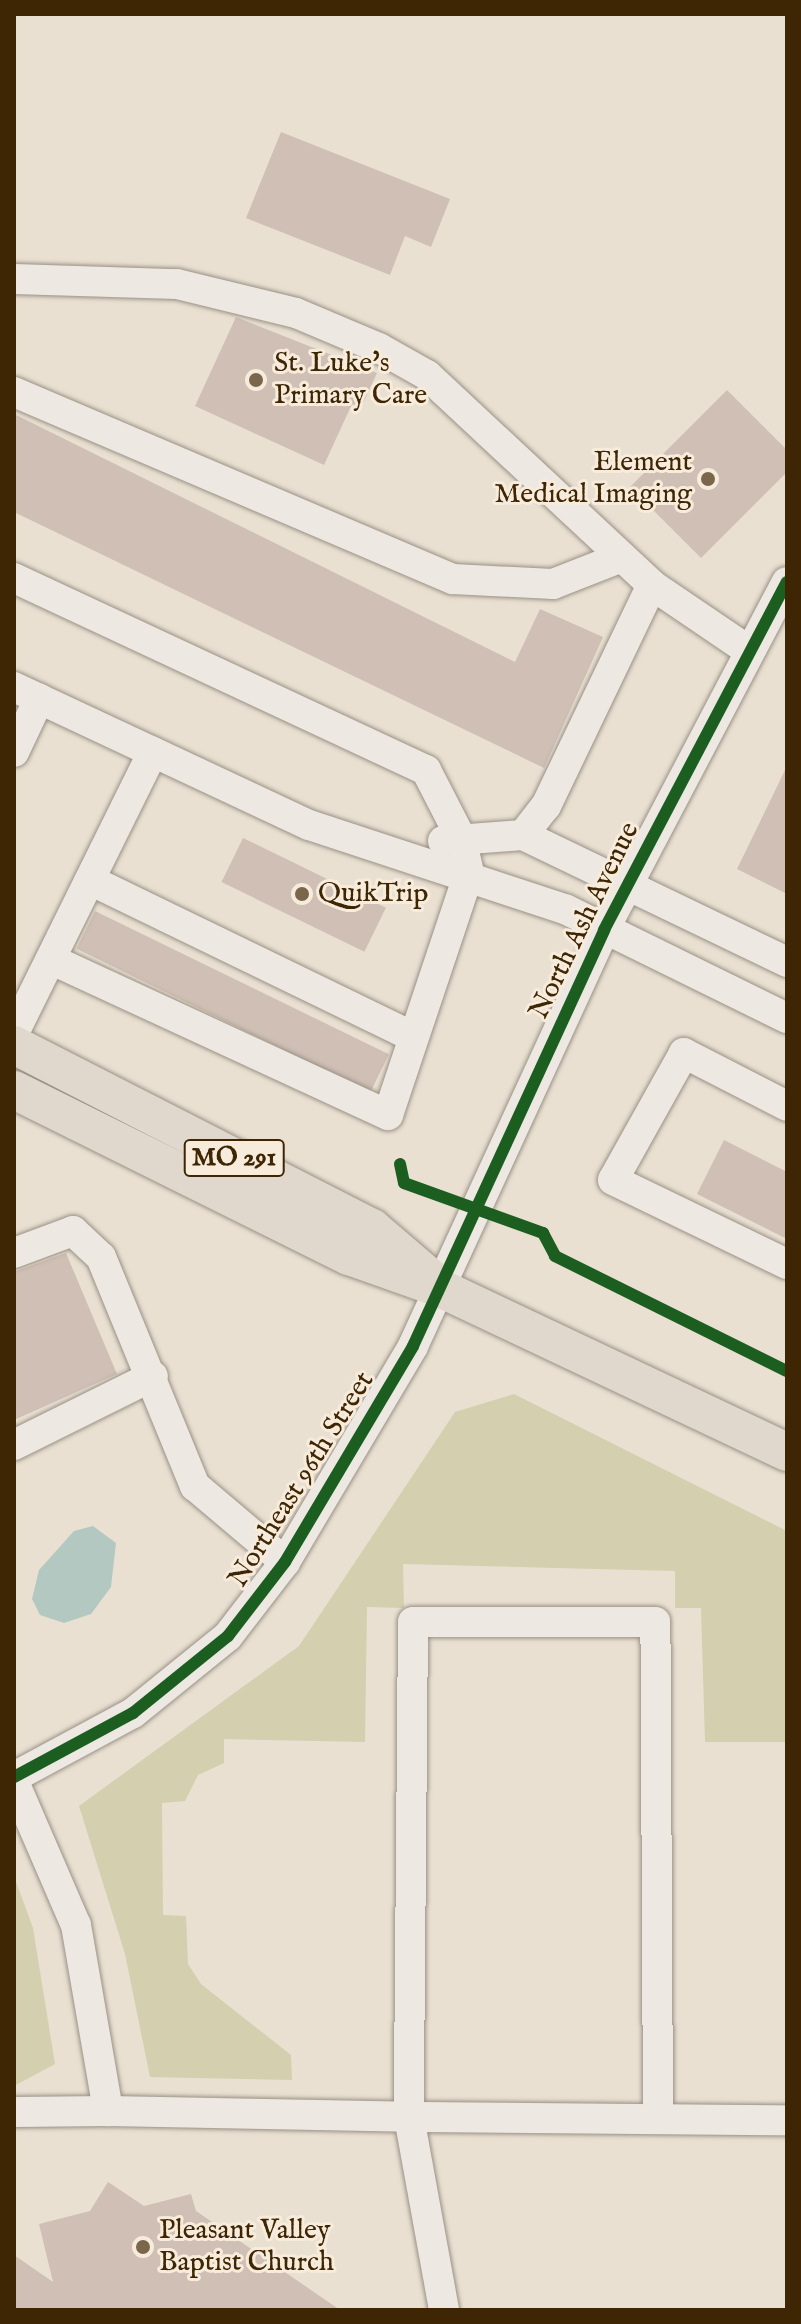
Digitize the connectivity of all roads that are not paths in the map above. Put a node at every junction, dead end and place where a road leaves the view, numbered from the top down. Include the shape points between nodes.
1 (14, 279) edge
2 (14, 392) edge
3 (622, 557) junction
4 (14, 578) edge
5 (787, 582) edge
6 (652, 585) junction
7 (749, 651) junction
8 (27, 693) edge
9 (14, 752) edge
10 (153, 752) junction
11 (523, 835) junction
12 (461, 838) junction
13 (394, 851) junction
14 (469, 873) junction
15 (90, 880) junction
16 (627, 884) junction
17 (604, 930) junction
18 (52, 960) junction
19 (787, 962) edge
20 (787, 1018) edge
21 (14, 1033) edge
22 (413, 1037) junction
23 (14, 1045) edge
24 (14, 1090) edge
25 (787, 1106) edge
26 (14, 1253) edge
27 (787, 1264) edge
28 (442, 1289) junction
29 (153, 1376) junction
30 (14, 1445) edge
31 (787, 1452) edge
32 (285, 1562) junction
33 (14, 1780) edge
34 (108, 2111) junction
35 (14, 2112) edge
36 (409, 2117) junction
37 (658, 2119) junction
38 (787, 2120) edge
39 (436, 2273) junction
40 (429, 2310) edge
41 (444, 2310) edge

1 - 3 street via 177,284 296,313 379,348 427,375
2 - 3 street via 453,579 553,584
3 - 6 street
4 - 12 street via 426,770
5 - 7 street, North Ash Avenue
6 - 7 street
6 - 11 street via 546,806
7 - 16 street, North Ash Avenue
8 - 9 street
8 - 10 street
10 - 13 street via 309,825
10 - 15 street
11 - 12 street
11 - 16 street
12 - 13 street
12 - 14 street
13 - 14 street
14 - 17 street
14 - 22 street
15 - 18 street
15 - 22 street
16 - 17 street, North Ash Avenue
16 - 19 street
17 - 20 street
17 - 28 street, North Ash Avenue
18 - 21 street
18 - 22 street via 388,1115
23 - 28 main road, MO 291 via 372,1228
24 - 28 main road, MO 291 via 349,1256
25 - 27 street via 684,1053 613,1180
26 - 29 street via 73,1231 101,1257
28 - 31 main road, MO 291
28 - 32 street, Northeast 96th Street
29 - 30 street
29 - 32 street via 195,1486
32 - 33 street, Northeast 96th Street via 228,1636 133,1713
33 - 34 street via 76,1925
34 - 35 street
34 - 36 street
36 - 37 street
36 - 37 street via 413,1622 655,1622
36 - 39 street
37 - 38 street
39 - 40 street
39 - 41 street

